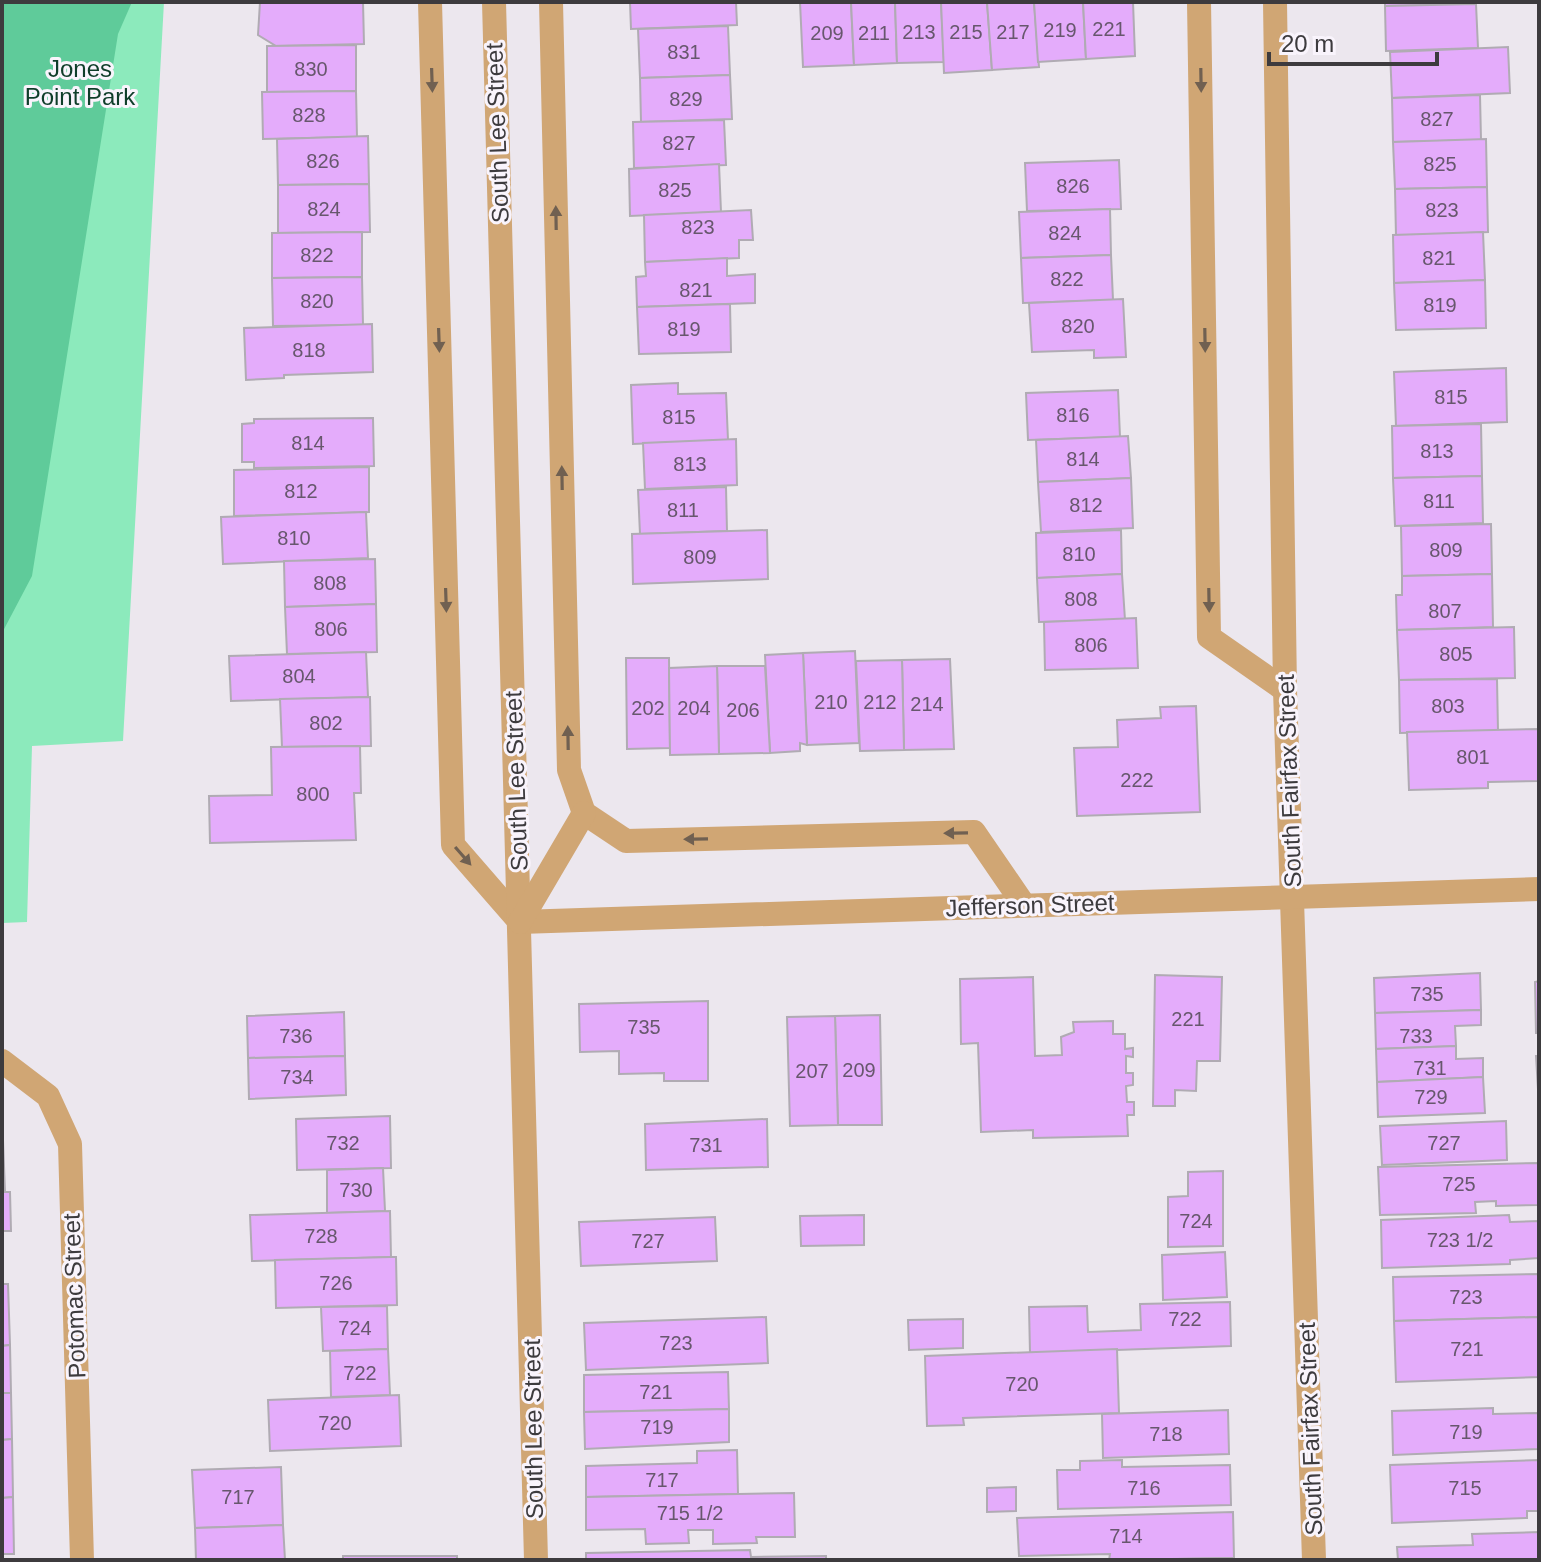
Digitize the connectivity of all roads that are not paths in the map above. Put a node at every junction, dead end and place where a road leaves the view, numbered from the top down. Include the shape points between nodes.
1 (430, 2) edge
2 (494, 2) edge
3 (551, 2) edge
4 (1199, 2) edge
5 (1275, 2) edge
6 (1285, 690) junction
7 (584, 813) junction
8 (1539, 889) edge
9 (1292, 896) junction
10 (1024, 905) junction
11 (520, 922) junction
12 (2, 1061) edge
13 (82, 1560) edge
14 (536, 1560) edge
15 (1314, 1560) edge

1 -> 11 street via 453,845
2 - 11 street, South Lee Street
7 -> 3 street via 569,770
4 -> 6 street via 1209,637
5 - 6 street, South Fairfax Street
6 - 9 street, South Fairfax Street
10 -> 7 street via 974,832 626,841
7 - 11 street
8 - 9 street, Jefferson Street
9 - 10 street, Jefferson Street
9 - 15 street, South Fairfax Street
10 - 11 street, Jefferson Street
11 - 14 street, South Lee Street
12 - 13 street, Potomac Street via 48,1096 70,1144

